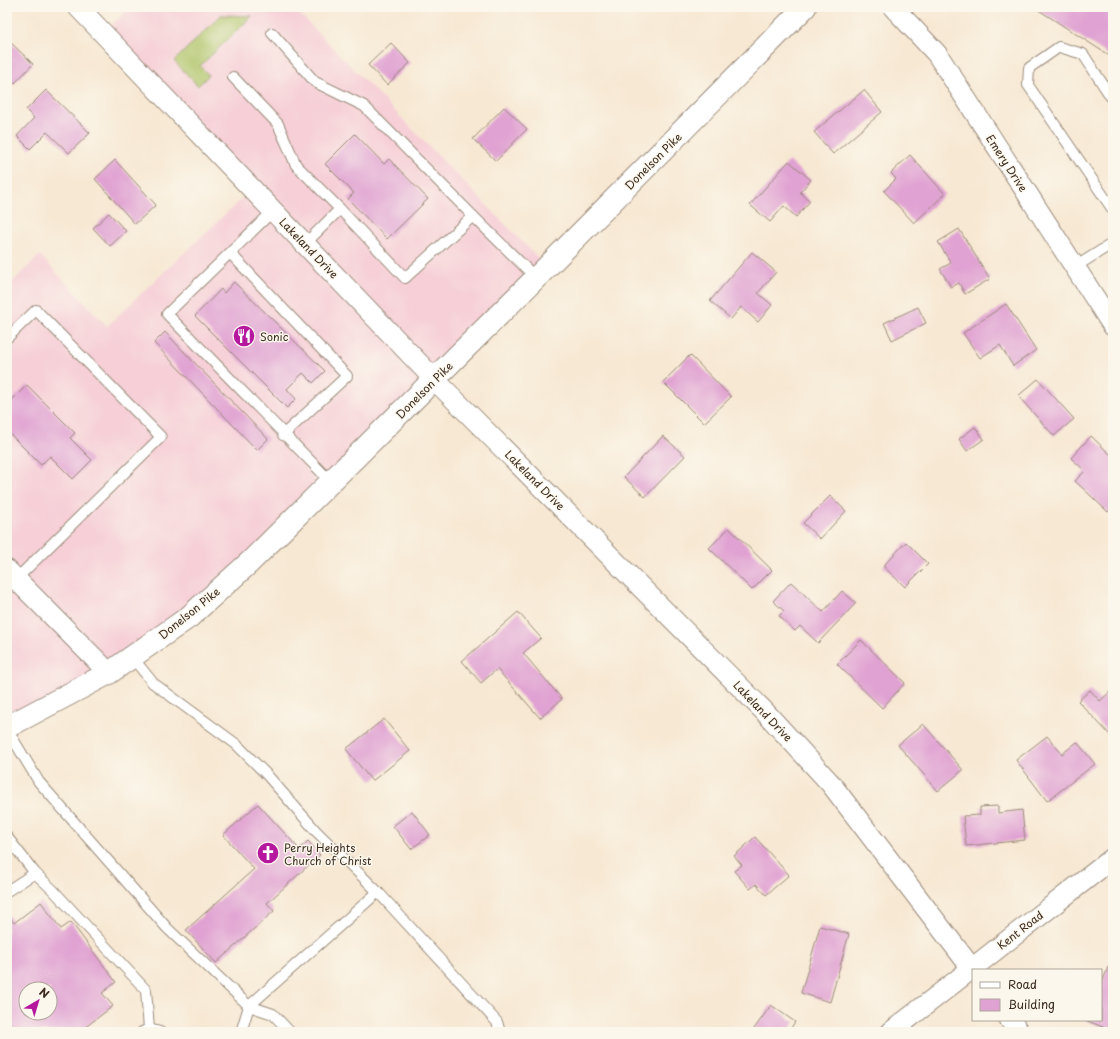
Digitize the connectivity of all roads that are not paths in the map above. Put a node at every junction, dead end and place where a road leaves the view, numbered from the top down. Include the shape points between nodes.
1 (78, 7) edge
2 (805, 7) edge
3 (893, 7) edge
4 (272, 33) dead end
5 (233, 77) dead end
6 (1113, 100) edge
7 (340, 209) junction
8 (1113, 210) edge
9 (273, 211) junction
10 (473, 216) junction
11 (1113, 243) edge
12 (305, 244) junction
13 (231, 254) junction
14 (1075, 267) junction
15 (536, 278) junction
16 (1113, 326) edge
17 (7, 338) edge
18 (434, 379) junction
19 (283, 435) junction
20 (331, 482) junction
21 (10, 579) edge
22 (132, 657) junction
23 (109, 673) junction
24 (7, 728) edge
25 (7, 837) edge
26 (1113, 858) edge
27 (35, 873) junction
28 (7, 891) edge
29 (378, 892) junction
30 (973, 969) edge
31 (972, 970) edge
32 (249, 1006) junction
33 (1011, 1021) edge
34 (145, 1030) edge
35 (160, 1032) edge
36 (241, 1032) edge
37 (290, 1032) edge
38 (500, 1032) edge
39 (890, 1032) edge
40 (1019, 1032) edge

1 - 9 street, Lakeland Drive
2 - 15 main road, Donelson Pike
3 - 14 street, Emery Drive via 937,54
4 - 10 lane via 315,82 364,106
5 - 7 lane via 278,124 296,165
6 - 8 lane via 1083,54 1059,47 1029,68 1028,85
7 - 10 lane via 405,278
7 - 12 lane
9 - 12 street, Lakeland Drive
9 - 13 lane
10 - 15 lane
11 - 14 lane
12 - 18 street, Lakeland Drive
13 - 19 lane via 167,314
13 - 19 lane via 347,376
14 - 16 street, Emery Drive
15 - 18 main road, Donelson Pike
17 - 21 lane via 36,310 161,437
18 - 20 main road, Donelson Pike
18 - 30 street, Lakeland Drive via 765,712 831,784
19 - 20 lane
20 - 22 main road, Donelson Pike via 258,555 189,617
21 - 23 street
22 - 23 main road, Donelson Pike
22 - 29 lane via 153,682 236,744 316,831
23 - 24 main road, Donelson Pike
24 - 32 lane via 39,782 167,928
25 - 27 lane
26 - 30 street, Kent Road
27 - 28 lane
27 - 34 lane via 146,990
29 - 32 lane
29 - 38 lane via 497,1022
31 - 39 street, Kent Road
32 - 36 lane
32 - 37 lane via 273,1014
33 - 40 street
34 - 35 lane

